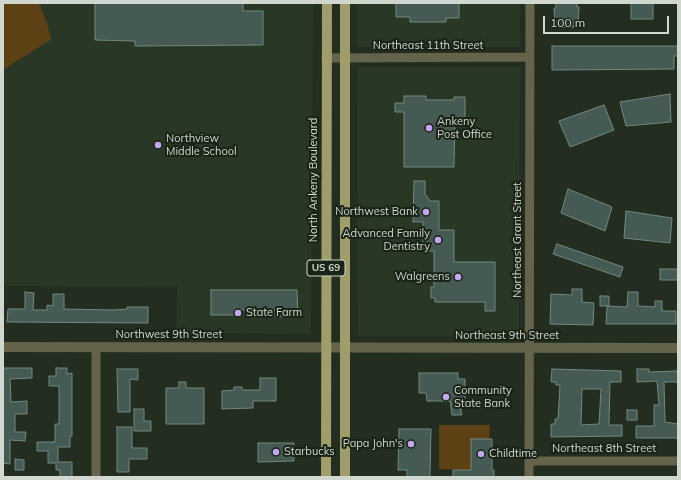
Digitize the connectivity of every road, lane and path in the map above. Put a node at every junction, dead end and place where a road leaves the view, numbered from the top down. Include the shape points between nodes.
1 (327, 3) edge
2 (345, 3) edge
3 (530, 3) edge
4 (530, 57) junction
5 (326, 58) junction
6 (344, 59) junction
7 (3, 347) edge
8 (96, 347) junction
9 (335, 347) junction
10 (530, 348) junction
11 (678, 348) edge
12 (530, 461) junction
13 (678, 461) edge
14 (96, 477) edge
15 (326, 477) edge
16 (345, 477) edge
17 (529, 477) edge

1 - 5 main road, North Ankeny Boulevard / US 69
2 - 6 main road, North Ankeny Boulevard / US 69
3 - 4 street, Northeast Grant Street
4 - 6 street, Northeast 11th Street
4 - 10 street, Northeast Grant Street
5 - 6 street, Northeast 11th Street
5 - 9 main road, North Ankeny Boulevard / US 69
6 - 9 main road, North Ankeny Boulevard / US 69
7 - 8 street, Northwest 9th Street
8 - 9 street, Northwest 9th Street
8 - 14 street
9 - 10 street, Northeast 9th Street
9 - 15 main road, North Ankeny Boulevard / US 69
9 - 16 main road, North Ankeny Boulevard / US 69
10 - 11 street, Northeast 9th Street
10 - 12 street, Northeast Grant Street
12 - 13 street, Northeast 8th Street
12 - 17 street, Northeast Grant Street

